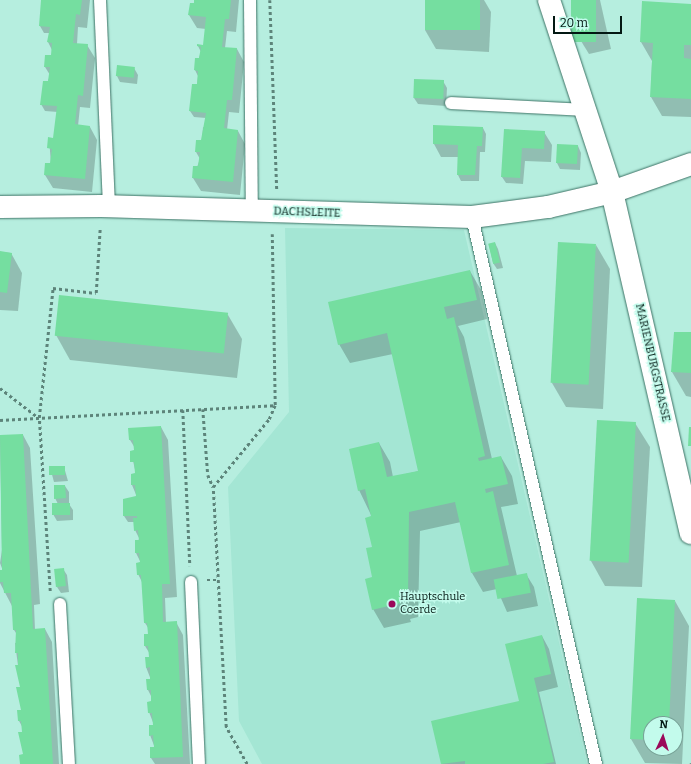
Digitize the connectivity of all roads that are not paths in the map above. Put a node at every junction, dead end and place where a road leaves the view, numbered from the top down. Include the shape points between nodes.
1 (100, 0) edge
2 (250, 0) edge
3 (549, 0) edge
4 (451, 102) dead end
5 (585, 110) junction
6 (691, 164) edge
7 (612, 192) junction
8 (105, 206) junction
9 (0, 207) edge
10 (252, 211) junction
11 (472, 217) junction
12 (691, 533) edge
13 (191, 582) road end
14 (60, 604) road end
15 (69, 764) edge
16 (199, 764) edge
17 (596, 764) edge

1 - 8 lane
2 - 10 lane
3 - 5 street
4 - 5 lane
5 - 7 street
6 - 7 street, DACHSLEITE
7 - 11 street, DACHSLEITE via 548,207
7 - 12 street, MARIENBURGSTRASSE
8 - 9 street, DACHSLEITE
8 - 10 street, DACHSLEITE
10 - 11 street, DACHSLEITE
11 - 17 lane
13 - 16 lane
14 - 15 lane

